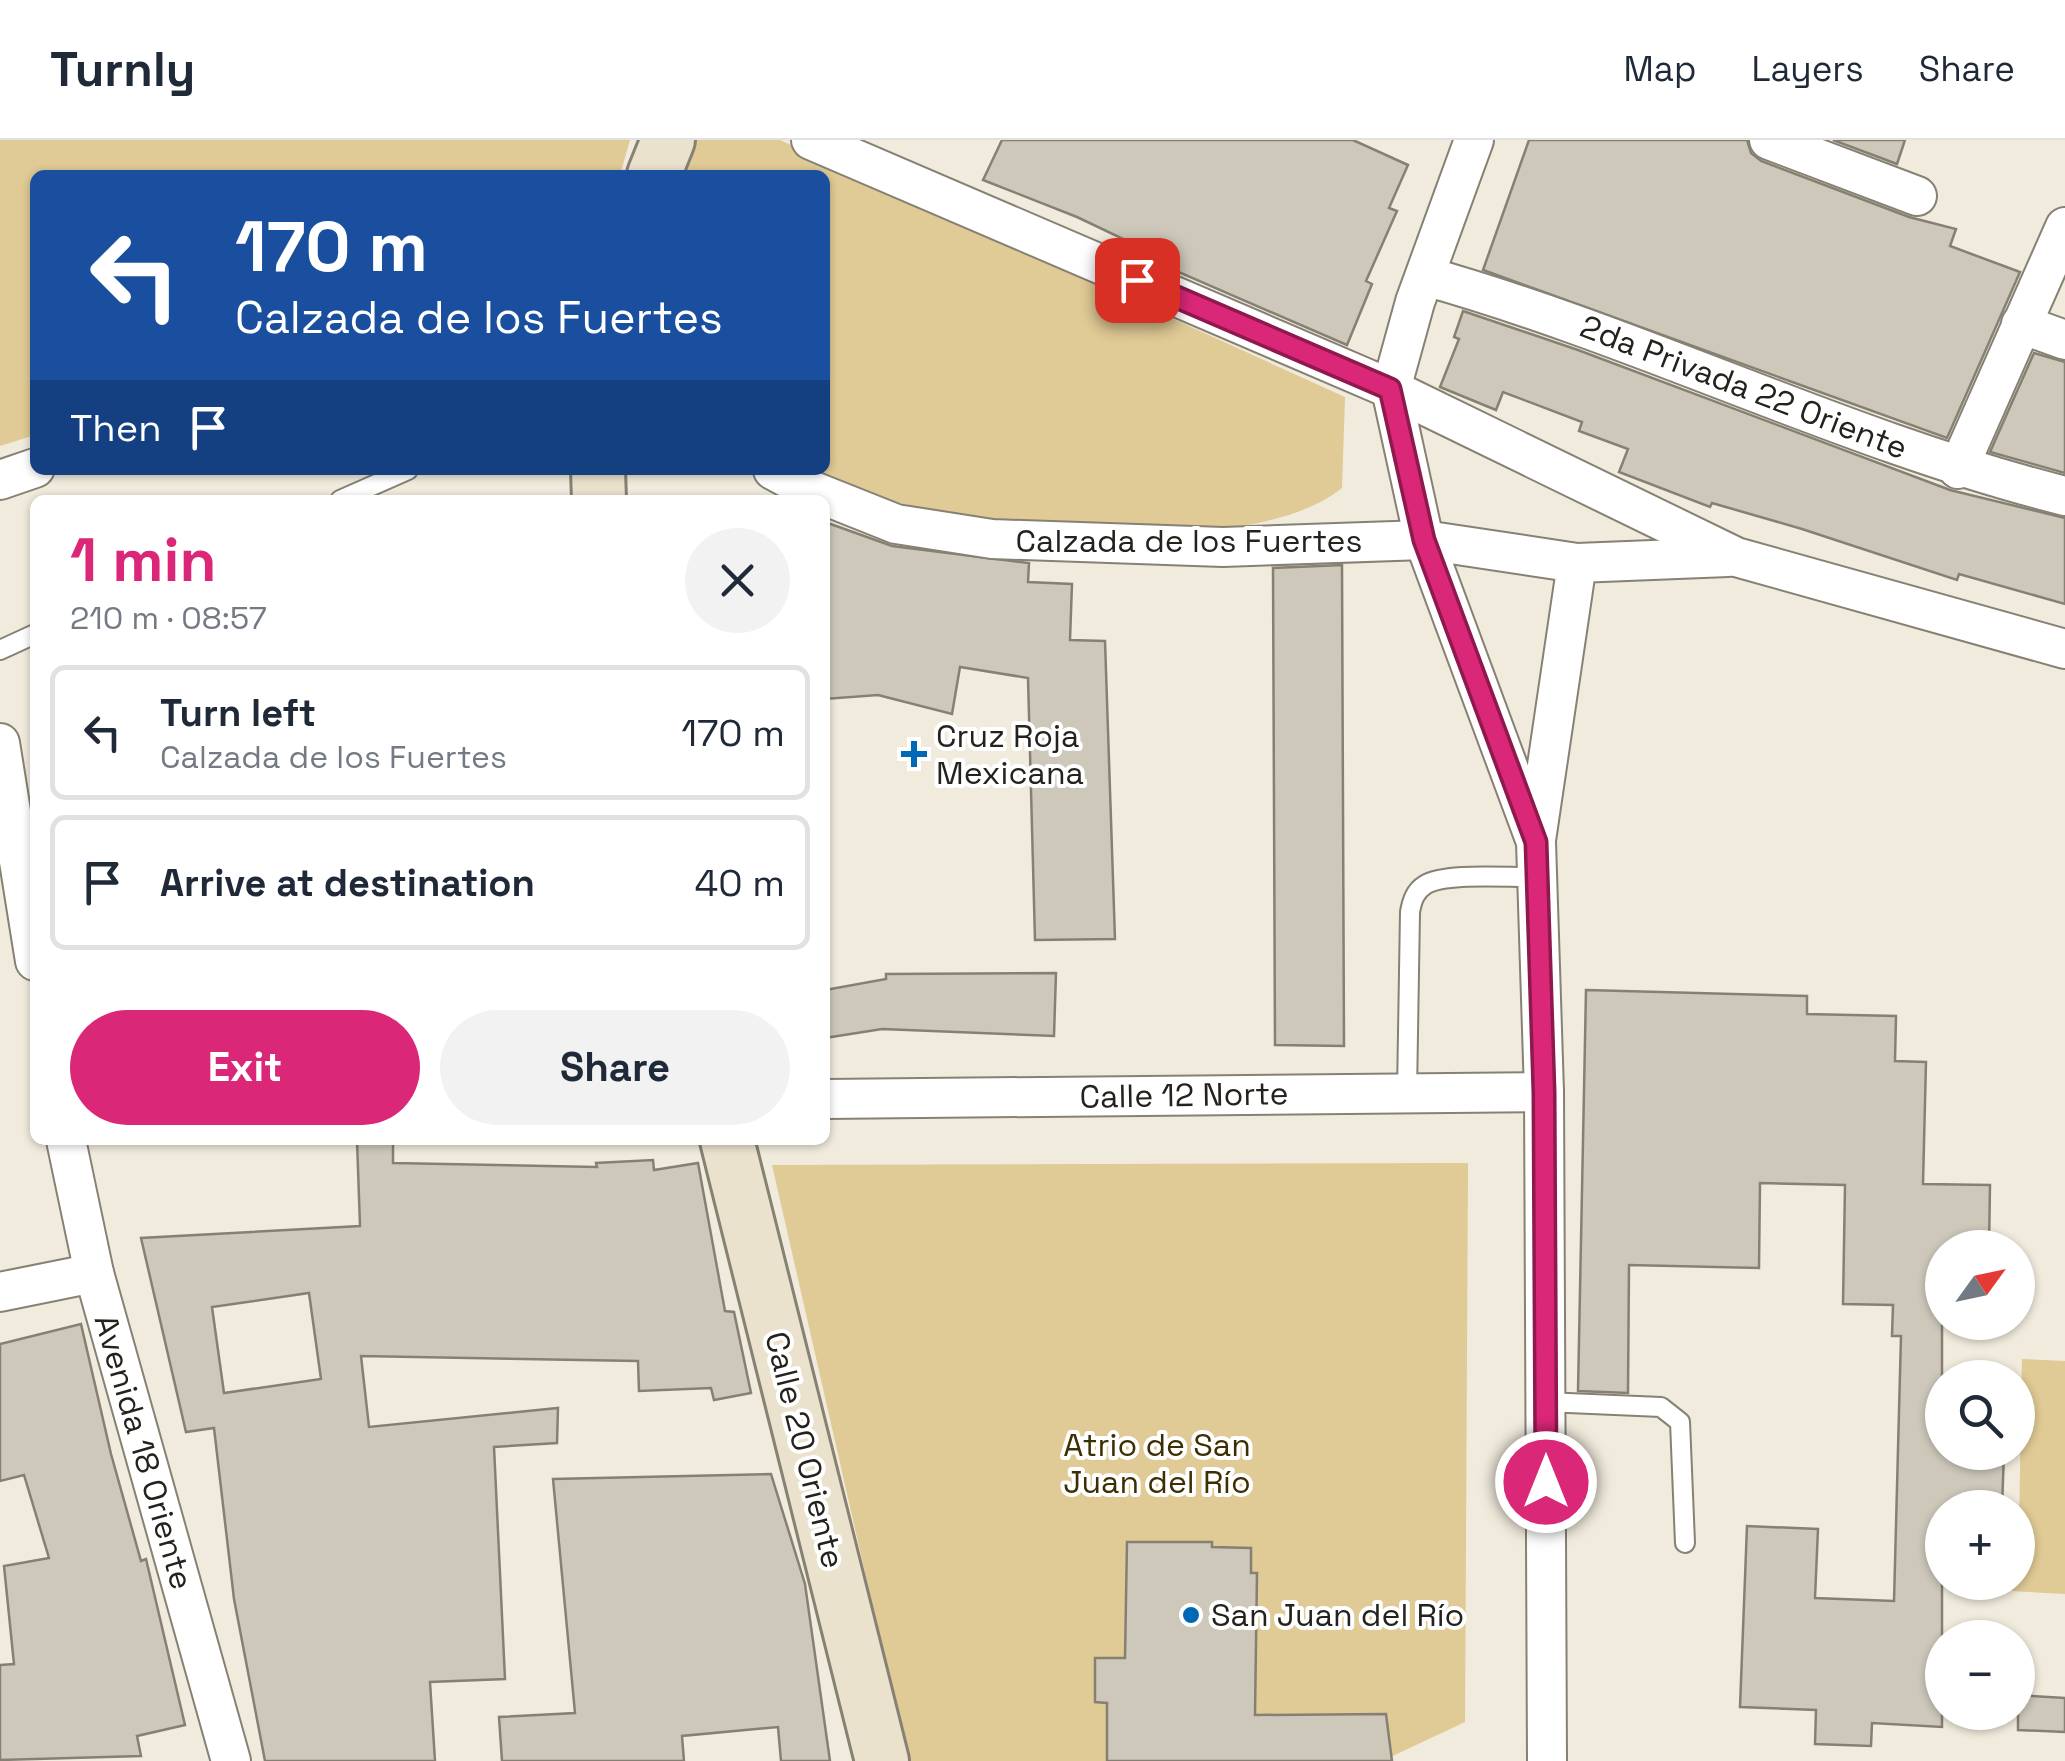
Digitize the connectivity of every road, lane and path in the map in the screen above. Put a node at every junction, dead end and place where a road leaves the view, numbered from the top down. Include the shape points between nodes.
1 (668, 140) edge
2 (811, 140) edge
3 (1474, 140) edge
4 (1769, 140) edge
5 (656, 170) edge
6 (1917, 196) dead end
7 (2065, 227) edge
8 (1425, 276) junction
9 (2021, 324) junction
10 (2065, 340) edge
11 (1390, 389) junction
12 (1958, 469) junction
13 (30, 470) edge
14 (397, 475) edge
15 (782, 475) edge
16 (0, 480) edge
17 (351, 495) edge
18 (823, 495) edge
19 (2065, 496) edge
20 (830, 498) edge
21 (1424, 540) junction
22 (1736, 557) junction
23 (1578, 563) junction
24 (30, 636) edge
25 (2065, 649) edge
26 (0, 650) edge
27 (0, 743) edge
28 (1536, 860) junction
29 (30, 930) edge
30 (1544, 1092) junction
31 (1407, 1093) junction
32 (830, 1099) edge
33 (67, 1145) edge
34 (728, 1145) edge
35 (94, 1274) junction
36 (0, 1292) edge
37 (1546, 1402) junction
38 (1685, 1543) dead end
39 (231, 1761) edge
40 (882, 1761) edge
41 (1547, 1761) edge

1 - 5 street
2 - 11 street, Calzada de los Fuertes
3 - 8 street
4 - 6 street
7 - 9 street
8 - 11 street
8 - 12 street, 2da Privada 22 Oriente via 1527,304
9 - 10 street
9 - 12 street
11 - 21 street
11 - 22 street, Calzada de los Fuertes
12 - 19 street, 2da Privada 22 Oriente
13 - 16 street
14 - 17 lane
15 - 18 street, Calzada de los Fuertes
20 - 21 street, Calzada de los Fuertes via 896,524 992,539 1224,547
21 - 23 street, Calzada de los Fuertes
21 - 28 street
22 - 23 street, Calzada de los Fuertes
22 - 25 street, Calzada de los Fuertes
23 - 28 street
24 - 26 lane
27 - 29 street
28 - 30 street
28 - 31 lane via 1426,884 1414,896
30 - 31 street, Calle 12 Norte
30 - 37 street
31 - 32 street, Calle 12 Norte
33 - 35 street, Avenida 18 Oriente
34 - 40 street, Calle 20 Oriente
35 - 36 street
35 - 39 street, Avenida 18 Oriente
37 - 38 lane via 1661,1407 1680,1422
37 - 41 street

